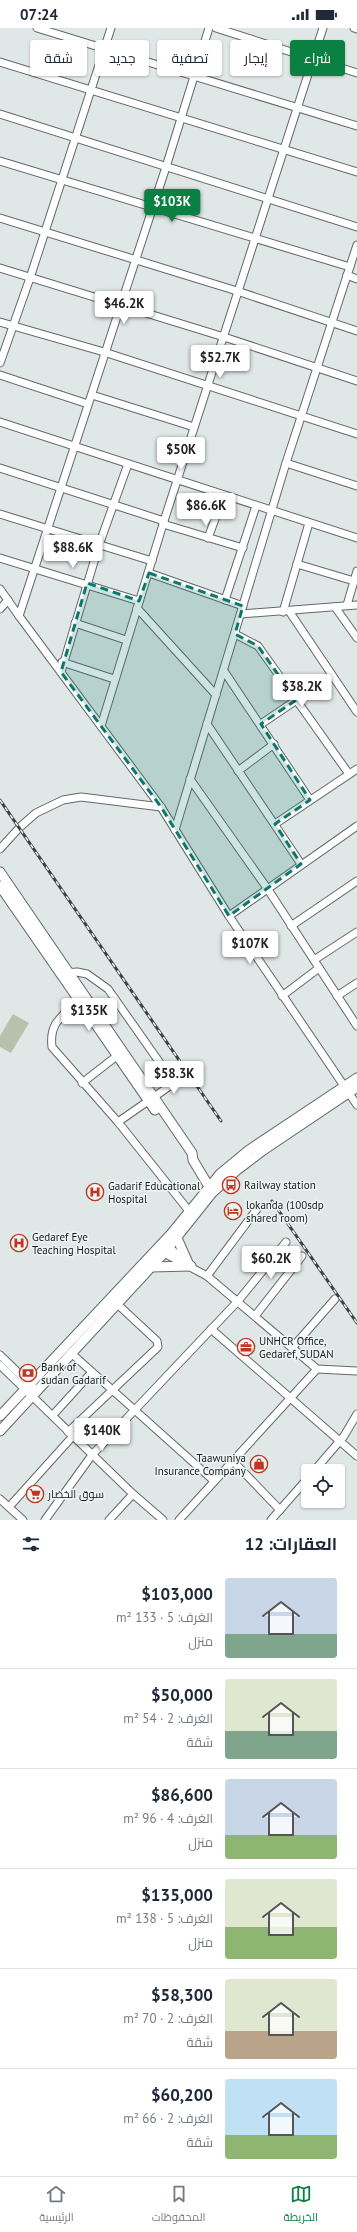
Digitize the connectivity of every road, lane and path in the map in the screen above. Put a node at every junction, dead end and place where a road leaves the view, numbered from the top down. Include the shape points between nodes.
1 (37, 28) edge
2 (111, 28) edge
3 (209, 28) edge
4 (216, 28) edge
5 (323, 28) edge
6 (354, 28) edge
7 (357, 29) edge
8 (107, 40) edge
9 (205, 40) edge
10 (319, 40) edge
11 (95, 45) edge
12 (290, 52) edge
13 (0, 62) edge
14 (345, 69) edge
15 (357, 73) edge
16 (95, 75) edge
17 (194, 76) edge
18 (197, 76) edge
19 (307, 76) edge
20 (90, 90) junction
21 (297, 107) junction
22 (0, 114) edge
23 (181, 117) junction
24 (357, 126) edge
25 (76, 138) junction
26 (284, 149) junction
27 (0, 162) edge
28 (166, 167) junction
29 (357, 172) edge
30 (61, 180) junction
31 (268, 199) junction
32 (153, 207) junction
33 (0, 218) edge
34 (357, 227) edge
35 (44, 232) junction
36 (255, 239) junction
37 (357, 245) edge
38 (136, 261) junction
39 (350, 267) junction
40 (0, 268) edge
41 (347, 275) junction
42 (30, 278) junction
43 (357, 279) edge
44 (238, 291) junction
45 (121, 304) junction
46 (0, 322) edge
47 (331, 323) junction
48 (12, 326) junction
49 (357, 331) edge
50 (224, 337) junction
51 (104, 352) junction
52 (0, 363) edge
53 (317, 368) junction
54 (0, 375) edge
55 (357, 381) edge
56 (208, 386) junction
57 (92, 395) junction
58 (88, 404) junction
59 (302, 416) junction
60 (0, 422) edge
61 (194, 427) junction
62 (357, 434) edge
63 (74, 445) junction
64 (286, 463) junction
65 (128, 464) junction
66 (0, 468) edge
67 (178, 479) junction
68 (357, 486) edge
69 (60, 489) junction
70 (224, 495) junction
71 (113, 506) junction
72 (256, 506) junction
73 (271, 510) junction
74 (0, 514) edge
75 (163, 522) junction
76 (309, 523) junction
77 (48, 528) junction
78 (208, 538) junction
79 (357, 538) edge
80 (99, 545) junction
81 (243, 548) junction
82 (0, 558) edge
83 (152, 561) junction
84 (297, 564) junction
85 (34, 567) junction
86 (357, 571) edge
87 (149, 573) junction
88 (354, 581) junction
89 (87, 583) junction
90 (0, 589) edge
91 (8, 600) junction
92 (225, 600) junction
93 (139, 601) junction
94 (357, 605) edge
95 (243, 606) junction
96 (347, 606) junction
97 (335, 607) junction
98 (0, 608) edge
99 (137, 608) junction
100 (286, 612) junction
101 (241, 614) junction
102 (18, 616) junction
103 (75, 624) junction
104 (234, 634) junction
105 (357, 638) edge
106 (126, 640) junction
107 (62, 662) junction
108 (224, 671) junction
109 (61, 672) junction
110 (332, 676) junction
111 (114, 679) junction
112 (216, 695) junction
113 (296, 700) junction
114 (357, 712) edge
115 (207, 724) junction
116 (261, 724) junction
117 (101, 726) junction
118 (274, 744) junction
119 (357, 768) edge
120 (238, 771) junction
121 (349, 774) junction
122 (190, 779) junction
123 (310, 800) junction
124 (161, 807) junction
125 (275, 824) junction
126 (357, 826) edge
127 (175, 830) junction
128 (0, 850) edge
129 (300, 864) junction
130 (0, 872) edge
131 (357, 881) edge
132 (0, 886) edge
133 (266, 888) junction
134 (228, 916) junction
135 (291, 926) junction
136 (357, 932) edge
137 (314, 960) junction
138 (319, 968) junction
139 (64, 972) junction
140 (357, 983) edge
141 (282, 996) junction
142 (338, 996) junction
143 (79, 1000) junction
144 (357, 1026) edge
145 (118, 1055) junction
146 (357, 1078) edge
147 (82, 1083) junction
148 (357, 1087) edge
149 (347, 1090) junction
150 (152, 1099) junction
151 (357, 1105) edge
152 (118, 1122) junction
153 (210, 1190) junction
154 (257, 1209) dead end
155 (189, 1212) junction
156 (177, 1238) junction
157 (286, 1242) dead end
158 (164, 1247) junction
159 (302, 1256) dead end
160 (189, 1265) junction
161 (151, 1267) junction
162 (207, 1276) junction
163 (335, 1299) dead end
164 (113, 1300) junction
165 (238, 1301) junction
166 (255, 1316) junction
167 (211, 1329) junction
168 (292, 1348) junction
169 (71, 1353) junction
170 (0, 1355) edge
171 (0, 1365) edge
172 (317, 1369) junction
173 (357, 1371) edge
174 (92, 1372) junction
175 (27, 1386) junction
176 (113, 1391) junction
177 (34, 1393) junction
178 (291, 1398) junction
179 (134, 1410) junction
180 (357, 1414) edge
181 (53, 1415) junction
182 (0, 1416) edge
183 (0, 1431) edge
184 (70, 1434) junction
185 (340, 1441) junction
186 (92, 1455) junction
187 (357, 1456) edge
188 (232, 1461) junction
189 (320, 1464) edge
190 (214, 1481) junction
191 (301, 1486) edge
192 (133, 1494) junction
193 (0, 1499) edge
194 (9, 1507) junction
195 (280, 1510) junction
196 (23, 1520) edge
197 (45, 1520) edge
198 (109, 1520) edge
199 (163, 1520) edge
200 (179, 1520) edge
201 (271, 1520) edge

1 - 11 street
2 - 8 street
3 - 9 street
4 - 12 street
5 - 10 street
6 - 7 street
13 - 20 street
14 - 15 street
16 - 20 street
17 - 23 street
18 - 21 street
19 - 21 street
20 - 23 street
20 - 25 street
21 - 24 street
21 - 26 street
22 - 25 street
23 - 26 street
23 - 28 street
25 - 28 street
25 - 30 street
26 - 29 street
26 - 31 street
27 - 30 street
28 - 31 street
28 - 32 street
30 - 32 street
30 - 35 street
31 - 34 street
31 - 36 street
32 - 36 street
32 - 38 street
33 - 35 street
35 - 38 street
35 - 42 street
36 - 39 street
36 - 44 street
37 - 39 street
38 - 44 street
38 - 45 street
39 - 41 street
40 - 42 street
41 - 43 street
41 - 47 street
42 - 45 street
42 - 48 street
44 - 47 street
44 - 50 street
45 - 50 street
45 - 51 street
46 - 48 street
47 - 49 street
47 - 53 street
48 - 51 street
48 - 52 street
50 - 53 street
50 - 56 street
51 - 56 street
51 - 57 street
53 - 55 street
53 - 59 street
54 - 58 street
56 - 59 street
56 - 61 street
57 - 58 street
57 - 61 street
58 - 63 street
59 - 62 street
59 - 64 street
60 - 63 street
61 - 67 street
63 - 65 street
63 - 69 street
64 - 68 street
64 - 73 street
65 - 67 street
65 - 71 street
66 - 69 street
67 - 70 street
67 - 75 street
69 - 71 street
69 - 77 street
70 - 72 street
70 - 78 street
71 - 75 street
71 - 80 street
72 - 73 street
72 - 81 street
73 - 76 street
73 - 95 street
74 - 77 street
75 - 78 street
75 - 83 street
76 - 79 street
76 - 84 street
77 - 80 street
77 - 85 street
78 - 81 street
80 - 83 street
80 - 89 street
81 - 92 street
82 - 85 street
83 - 87 street
84 - 88 street
84 - 100 street
85 - 89 street
85 - 102 street
86 - 88 street
87 - 92 street
87 - 93 street
88 - 96 street
89 - 93 street
89 - 103 street
90 - 91 street
91 - 98 street
91 - 102 street
92 - 95 street
93 - 99 street
94 - 96 street
95 - 101 street
96 - 97 street
97 - 100 street
97 - 105 street
99 - 106 street
99 - 112 street
100 - 101 street
100 - 110 street
101 - 104 street
102 - 109 street
103 - 106 street
103 - 107 street
104 - 108 street
104 - 113 street via 258,646
106 - 111 street
107 - 109 street
107 - 111 street
108 - 112 street
108 - 116 street
109 - 117 street
110 - 113 street
110 - 114 street
111 - 117 street
112 - 115 street
113 - 116 street
113 - 121 street
115 - 120 street
115 - 122 street
116 - 118 street
117 - 124 street
118 - 120 street
118 - 123 street
119 - 121 street
120 - 125 street
121 - 123 street
122 - 127 street
122 - 133 street
123 - 125 street
124 - 127 street
124 - 128 street via 81,797 63,800 36,813
125 - 129 street
126 - 129 street
127 - 134 street
129 - 133 street
130 - 139 main road
131 - 135 street
132 - 139 main road
133 - 134 street
133 - 135 street
134 - 141 street
135 - 137 street
136 - 137 street
137 - 138 street
138 - 141 street
138 - 142 street
139 - 143 main road
139 - 150 main road
139 - 150 street via 87,974 108,989 170,1077 174,1084
140 - 142 street
141 - 149 street
142 - 144 street
143 - 145 main road
143 - 147 street via 55,1024 50,1033 52,1047
145 - 147 street
145 - 150 main road
146 - 149 main road
147 - 152 street
148 - 149 main road
149 - 151 street
149 - 153 main road via 229,1166
150 - 152 street
150 - 153 main road via 192,1153 193,1160
152 - 155 street
153 - 155 main road
153 - 156 main road
154 - 162 street
155 - 158 main road
156 - 158 main road
156 - 160 main road
157 - 165 street
158 - 160 street
158 - 161 main road
158 - 164 main road
159 - 166 street
160 - 161 main road
160 - 162 street
161 - 164 main road
162 - 165 street
163 - 168 street
164 - 169 main road
164 - 175 main road
164 - 176 street via 157,1341 158,1347
165 - 166 street
165 - 167 street
166 - 168 street
167 - 178 street
167 - 179 street
168 - 172 street
169 - 174 street
169 - 177 main road
170 - 175 street
171 - 175 street
172 - 173 street
172 - 178 street
174 - 176 street
174 - 181 street
175 - 177 street
175 - 182 main road
176 - 179 street
176 - 184 street
177 - 181 street
177 - 183 main road
178 - 185 street
178 - 188 street
179 - 186 street
179 - 190 street
180 - 185 street
181 - 184 street
184 - 186 street
184 - 194 street
185 - 187 street
185 - 189 street
186 - 192 street
186 - 197 street
188 - 190 street
188 - 195 street
190 - 200 street
191 - 195 street
192 - 198 street
192 - 199 street
193 - 194 street
194 - 196 street
195 - 201 street

